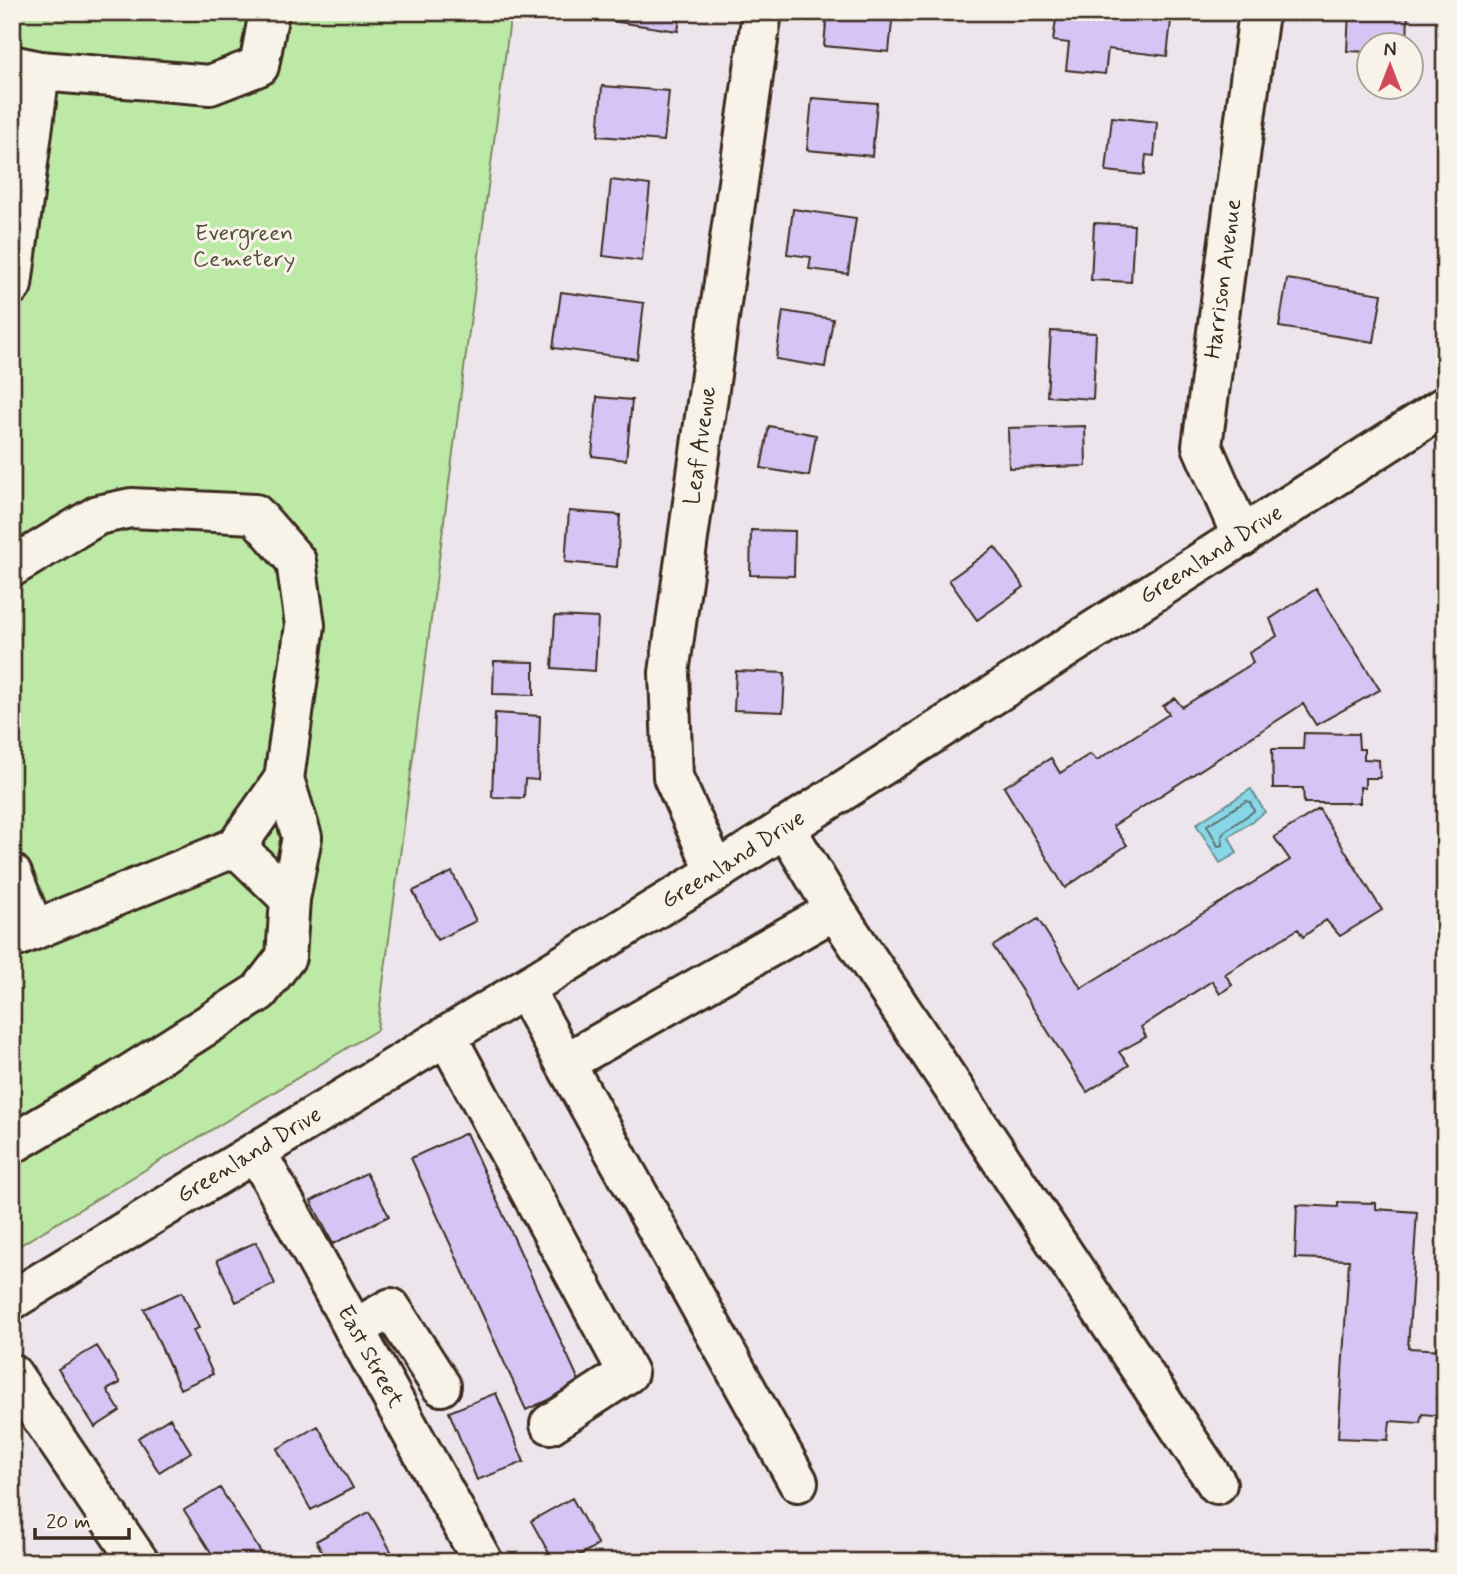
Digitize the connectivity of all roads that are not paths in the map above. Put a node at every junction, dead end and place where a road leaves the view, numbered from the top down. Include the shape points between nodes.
1 (270, 12) edge
2 (762, 12) edge
3 (1259, 12) edge
4 (26, 68) edge
5 (12, 285) edge
6 (1445, 406) edge
7 (1242, 537) junction
8 (12, 567) edge
9 (284, 779) junction
10 (785, 827) junction
11 (236, 848) junction
12 (716, 872) junction
13 (12, 874) edge
14 (290, 899) junction
15 (835, 910) junction
16 (23, 935) edge
17 (524, 989) junction
18 (447, 1037) junction
19 (565, 1063) junction
20 (12, 1144) edge
21 (257, 1153) junction
22 (12, 1300) edge
23 (354, 1329) junction
24 (12, 1374) edge
25 (441, 1386) dead end
26 (550, 1424) dead end
27 (798, 1482) dead end
28 (1217, 1484) dead end
29 (139, 1562) edge
30 (483, 1562) edge

1 - 4 street via 259,66 210,85
2 - 12 street, Leaf Avenue via 669,673 673,777
3 - 7 street, Harrison Avenue via 1202,446
4 - 5 street
6 - 7 street, Greenland Drive
7 - 10 street, Greenland Drive
8 - 9 street via 97,516 131,508 255,514 296,561 305,625
9 - 11 street
9 - 14 street via 302,837
10 - 12 street, Greenland Drive
10 - 15 street
11 - 14 street
11 - 16 street
12 - 17 street, Greenland Drive
13 - 16 street
14 - 20 street via 286,957 259,992
15 - 19 street
15 - 28 street
17 - 18 street, Greenland Drive
17 - 19 street
18 - 21 street, Greenland Drive
18 - 26 street via 628,1373
19 - 27 street
21 - 22 street, Greenland Drive
21 - 23 street, East Street
23 - 25 street via 391,1308
23 - 30 street, East Street
24 - 29 street

